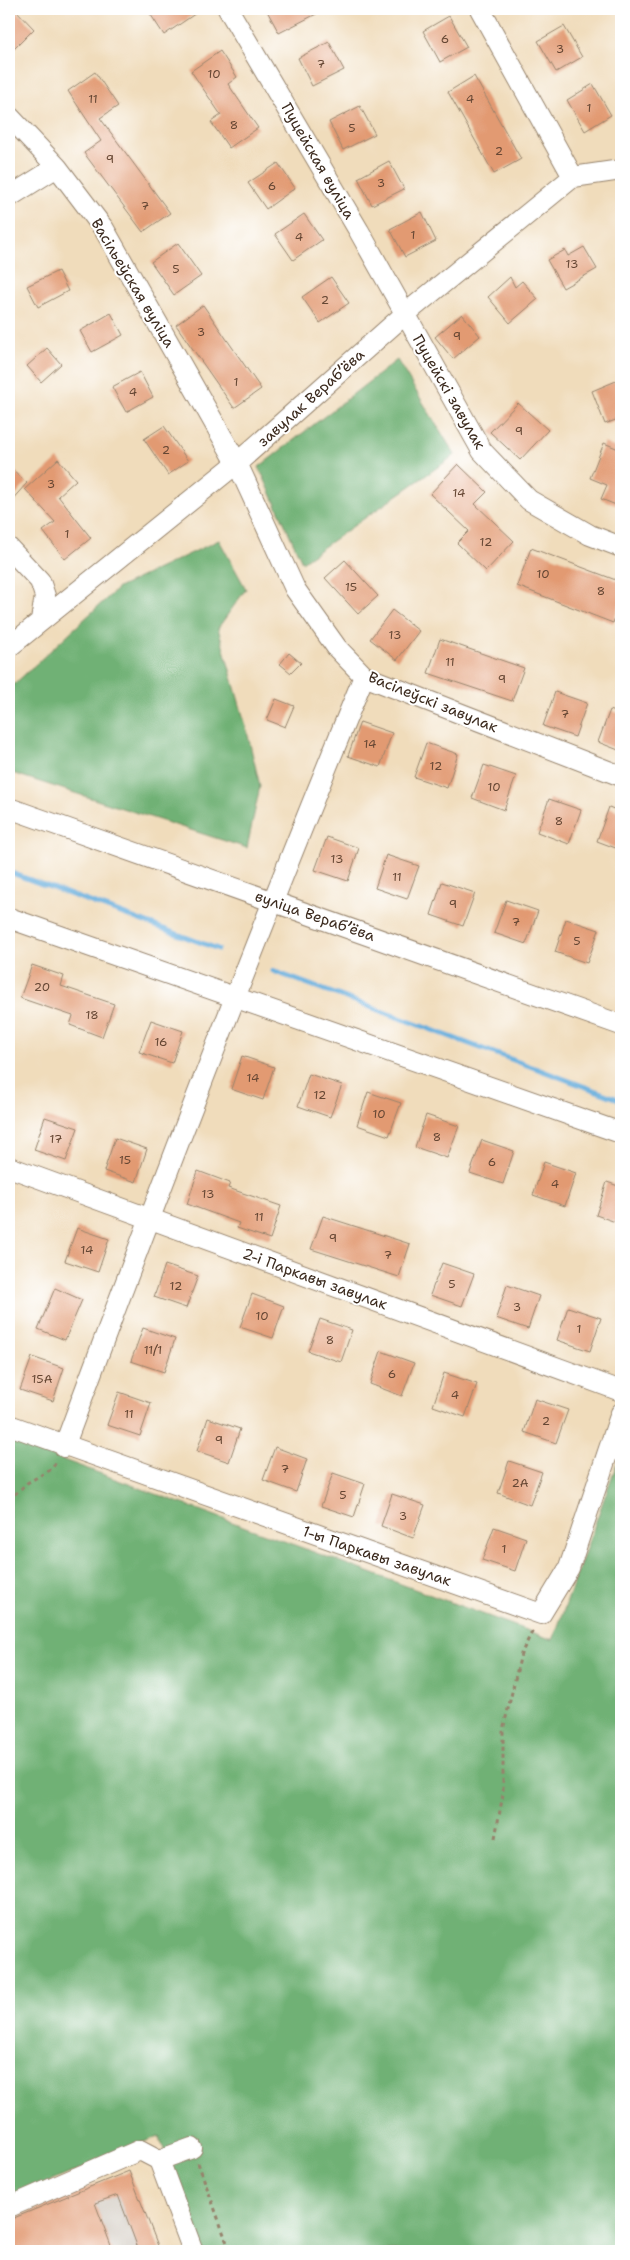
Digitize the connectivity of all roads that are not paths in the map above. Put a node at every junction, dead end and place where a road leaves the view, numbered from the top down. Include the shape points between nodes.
1 (228, 9) edge
2 (480, 9) edge
3 (9, 116) edge
4 (57, 167) junction
5 (621, 170) edge
6 (573, 177) junction
7 (9, 197) edge
8 (404, 315) junction
9 (238, 463) junction
10 (621, 547) edge
11 (9, 548) edge
12 (40, 620) junction
13 (9, 648) edge
14 (364, 676) junction
15 (621, 776) edge
16 (9, 808) edge
17 (271, 900) junction
18 (9, 918) edge
19 (235, 998) junction
20 (621, 1025) edge
21 (621, 1133) edge
22 (9, 1167) edge
23 (148, 1218) junction
24 (621, 1391) edge
25 (621, 1413) edge
26 (9, 1425) edge
27 (64, 1446) junction
28 (192, 2148) road end
29 (159, 2160) junction
30 (9, 2207) edge
31 (193, 2251) edge

1 - 8 street, Пуцейская вуліца via 359,231
2 - 6 street
3 - 4 street, Васільеўская вуліца
4 - 7 street
4 - 9 street, Васільеўская вуліца via 104,229
5 - 6 street
6 - 8 street, завулак Верабʼёва
8 - 9 street, завулак Верабʼёва
8 - 10 street, Пуцейскі завулак via 482,451 529,500 590,535
9 - 12 street, завулак Верабʼёва
9 - 14 street, Васілеўскі завулак via 295,589 337,648
11 - 12 street via 40,581 45,596
12 - 13 street, завулак Верабʼёва
14 - 15 street, Васілеўскі завулак
14 - 17 street
16 - 17 street, вуліца Верабʼёва
17 - 19 street
17 - 20 street, вуліца Верабʼёва
18 - 19 street
19 - 21 street
19 - 23 street
22 - 23 street, 2-і Паркавы завулак
23 - 24 street, 2-і Паркавы завулак
23 - 27 street
25 - 27 street, 1-ы Паркавы завулак via 569,1568 541,1614
26 - 27 street, 1-ы Паркавы завулак
28 - 29 street
29 - 30 street via 140,2150
29 - 31 street

